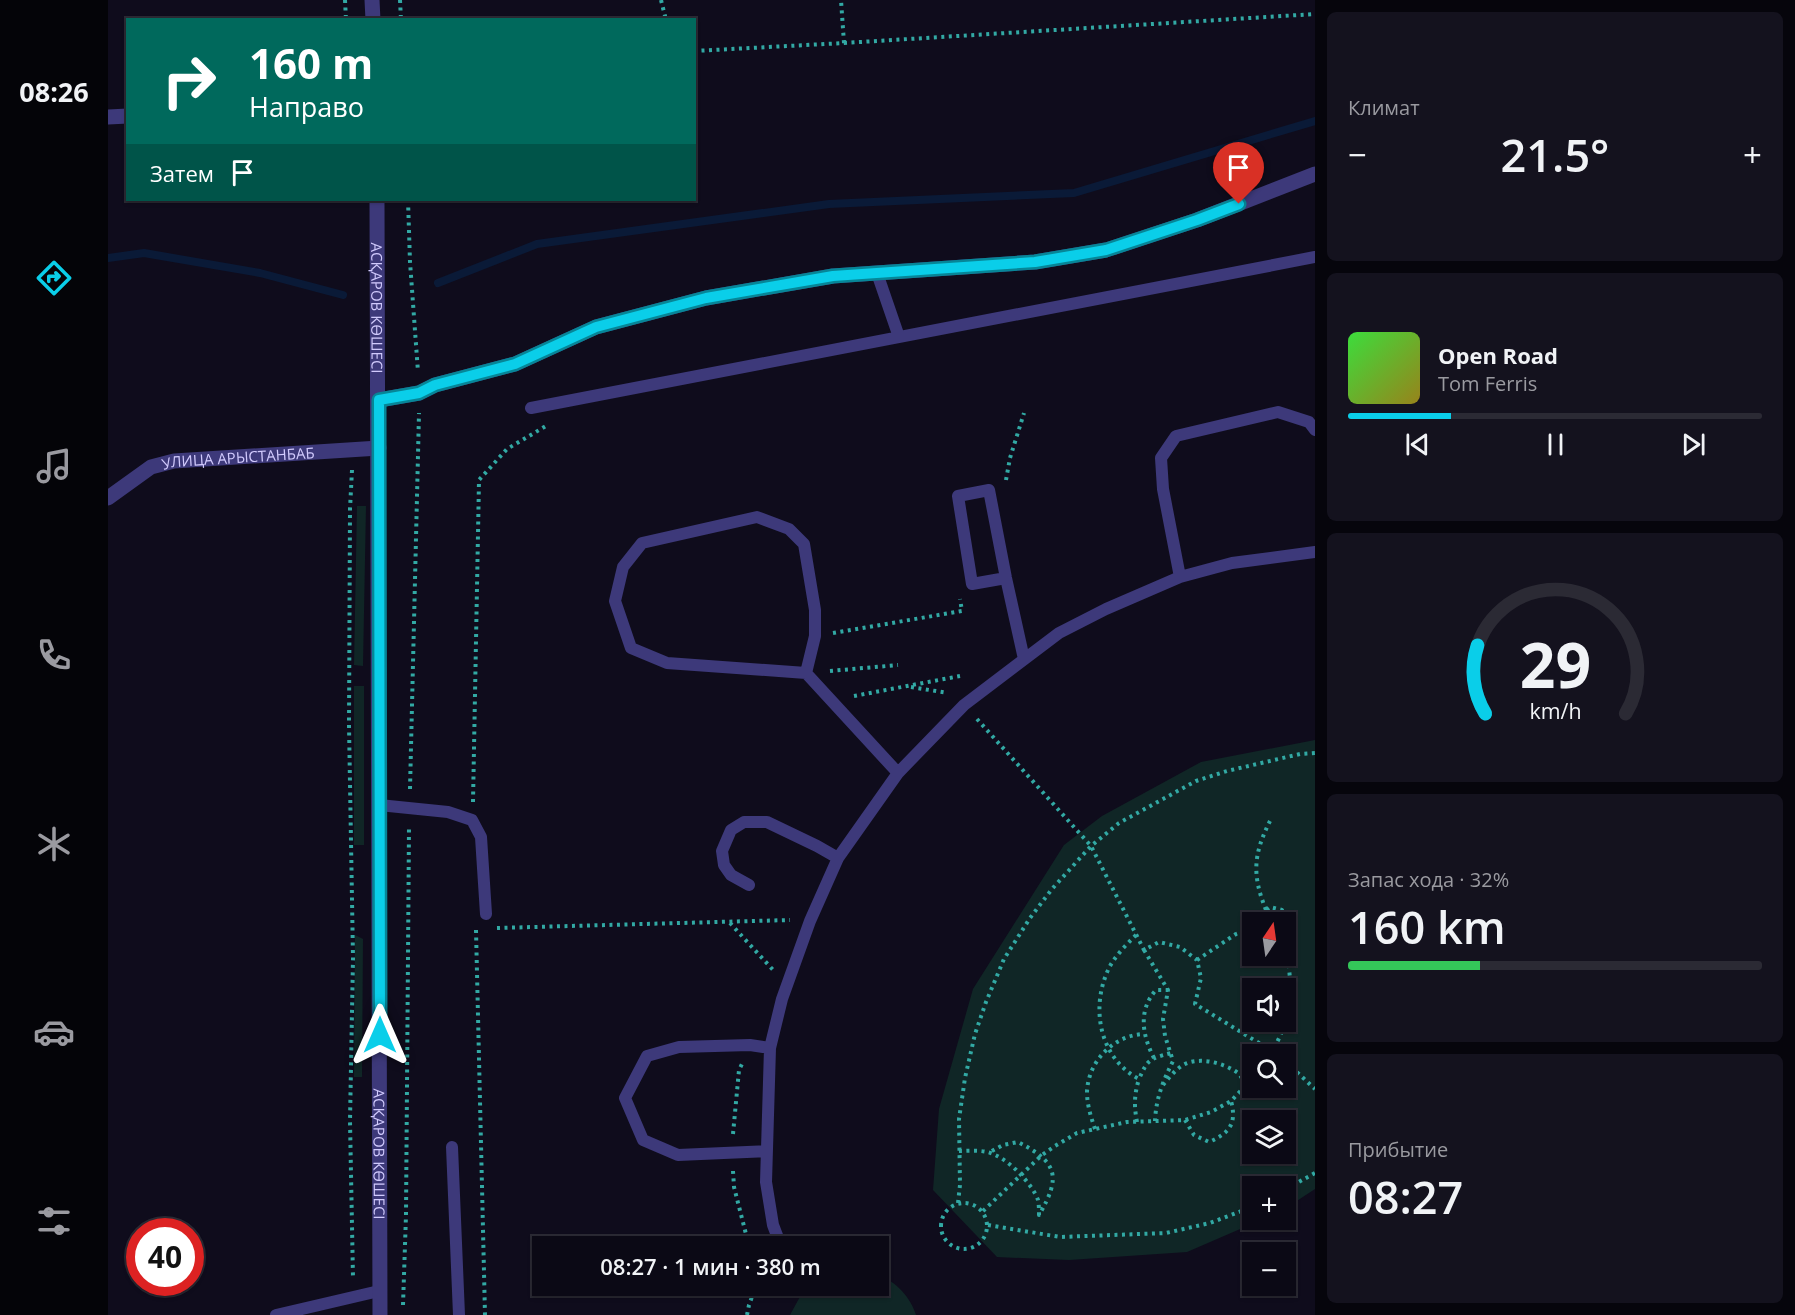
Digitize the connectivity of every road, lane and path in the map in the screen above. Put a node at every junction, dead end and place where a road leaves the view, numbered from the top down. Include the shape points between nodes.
1 (345, 0) edge
2 (372, 0) edge
3 (400, 0) edge
4 (661, 0) edge
5 (841, 0) edge
6 (1315, 14) edge
7 (346, 18) edge
8 (373, 18) edge
9 (401, 18) edge
10 (666, 18) edge
11 (844, 44) junction
12 (696, 51) edge
13 (126, 116) edge
14 (108, 117) edge
15 (1315, 174) edge
16 (377, 201) edge
17 (408, 201) edge
18 (1315, 257) edge
19 (877, 273) junction
20 (898, 338) junction
21 (419, 393) junction
22 (379, 400) junction
23 (531, 408) dead end
24 (1024, 413) dead end
25 (548, 425) dead end
26 (1315, 430) edge
27 (379, 448) junction
28 (353, 451) junction
29 (1005, 481) dead end
30 (108, 498) edge
31 (1315, 552) edge
32 (1180, 577) junction
33 (1006, 578) junction
34 (958, 589) dead end
35 (815, 636) junction
36 (1024, 659) junction
37 (898, 665) dead end
38 (806, 673) junction
39 (960, 676) dead end
40 (908, 686) junction
41 (844, 698) dead end
42 (961, 700) junction
43 (1315, 753) edge
44 (898, 773) junction
45 (379, 805) junction
46 (409, 807) junction
47 (472, 820) junction
48 (1270, 821) dead end
49 (1091, 846) junction
50 (838, 858) junction
51 (749, 885) dead end
52 (1266, 910) junction
53 (1264, 912) edge
54 (1283, 912) edge
55 (486, 914) dead end
56 (793, 920) dead end
57 (730, 922) junction
58 (1242, 932) edge
59 (1136, 935) junction
60 (1144, 950) junction
61 (1197, 960) junction
62 (1288, 966) edge
63 (776, 973) dead end
64 (1168, 990) junction
65 (1144, 1034) junction
66 (1259, 1044) edge
67 (1277, 1044) edge
68 (770, 1048) junction
69 (1108, 1048) junction
70 (1171, 1053) junction
71 (1154, 1058) junction
72 (1296, 1071) edge
73 (1139, 1079) junction
74 (1242, 1079) edge
75 (1160, 1088) junction
76 (1242, 1089) edge
77 (1315, 1089) edge
78 (1231, 1101) junction
79 (1185, 1120) junction
80 (1155, 1121) junction
81 (1137, 1122) junction
82 (1095, 1129) junction
83 (452, 1147) dead end
84 (767, 1151) junction
85 (959, 1151) junction
86 (990, 1152) junction
87 (1042, 1155) junction
88 (1315, 1173) edge
89 (1022, 1175) junction
90 (1296, 1183) edge
91 (958, 1203) junction
92 (983, 1211) junction
93 (1242, 1211) edge
94 (988, 1225) junction
95 (777, 1236) edge
96 (379, 1291) junction
97 (752, 1296) edge
98 (353, 1298) junction
99 (276, 1315) edge
100 (380, 1315) edge
101 (403, 1315) edge
102 (459, 1315) edge
103 (485, 1315) edge
104 (747, 1315) edge

1 - 7 path
2 - 8 street
3 - 9 path
4 - 10 path
5 - 11 path
6 - 11 path
11 - 12 path
13 - 14 street
15 - 19 street via 1106,250 1035,262
16 - 22 street, АСҚАРОВ КӨШЕСІ
17 - 21 path
18 - 20 lane
19 - 20 lane
19 - 21 street via 833,276 695,301 596,327 515,364 435,385
20 - 23 lane
21 - 22 street
21 - 46 path
22 - 27 street, АСҚАРОВ КӨШЕСІ
24 - 29 path
25 - 47 path via 507,449 479,480
26 - 32 lane via 1309,422 1278,412 1176,436 1161,458
27 - 28 street, УЛИЦА АРЫСТАНБАБ
27 - 45 street, АСҚАРОВ КӨШЕСІ
28 - 30 street, УЛИЦА АРЫСТАНБАБ via 174,461 151,467
28 - 98 path via 349,725
31 - 32 lane via 1232,563
32 - 36 lane via 1059,633
33 - 33 lane via 989,490 957,496 972,584
33 - 36 lane
34 - 35 path via 962,611
35 - 38 lane
35 - 38 lane via 816,610 804,544 789,529 757,517 642,543 623,567 615,601 630,648 667,663
36 - 42 lane
37 - 38 path
38 - 44 lane
39 - 40 path
40 - 41 path
40 - 42 path
42 - 44 lane
42 - 49 path
43 - 49 path via 1227,771 1197,782 1119,823
44 - 50 lane
45 - 46 lane
45 - 96 street, АСҚАРОВ КӨШЕСІ
46 - 47 lane
46 - 101 path
47 - 55 lane via 481,837
48 - 52 path via 1257,853 1255,870
49 - 59 path
49 - 85 path via 1052,889 1004,959 975,1034 959,1119
50 - 51 lane via 767,822 744,822 731,830 722,851 724,865
50 - 68 lane via 794,965
52 - 53 path
52 - 54 path via 1270,907
56 - 57 path
57 - 63 path
57 - 103 path via 476,929
58 - 61 path
59 - 60 path
59 - 69 path via 1109,967 1101,990 1100,1027
60 - 61 path via 1160,942 1180,946
60 - 64 path
61 - 66 path via 1201,978 1195,1004
62 - 67 path via 1289,1005
64 - 65 path via 1156,990 1149,998 1144,1009
64 - 70 path via 1163,1019
65 - 69 path via 1135,1034
65 - 71 path
68 - 84 lane
68 - 84 lane via 679,1047 647,1056 625,1098 643,1140 678,1155
69 - 73 path
69 - 82 path via 1098,1059 1087,1090
70 - 71 path
70 - 75 path via 1173,1061
71 - 73 path via 1146,1064
72 - 77 path
73 - 81 path via 1134,1106
74 - 75 path via 1226,1067 1197,1060 1185,1064
75 - 80 path
76 - 78 path
78 - 79 path
78 - 79 path via 1231,1127 1209,1142 1194,1135
79 - 80 path
80 - 81 path
81 - 82 path
82 - 87 path via 1077,1133
83 - 102 lane
84 - 95 lane via 766,1182
85 - 86 path
85 - 91 path
86 - 87 path via 1018,1142
86 - 89 path
87 - 89 path
87 - 89 path via 1054,1180 1040,1215 1038,1201
88 - 90 path
89 - 92 path
91 - 92 path via 972,1203
91 - 94 path via 945,1211 940,1225 945,1239 957,1248 972,1248 984,1239
92 - 94 path
93 - 94 path via 1166,1233 1060,1237
96 - 98 lane
96 - 100 street, АСҚАРОВ КӨШЕСІ
97 - 104 path
98 - 99 lane

